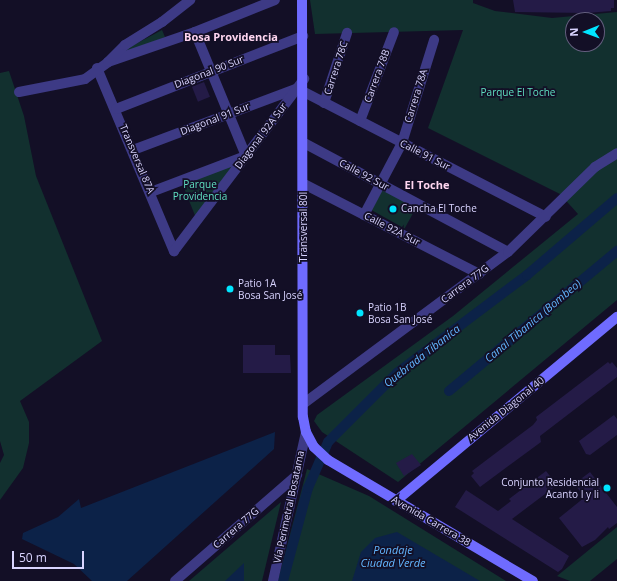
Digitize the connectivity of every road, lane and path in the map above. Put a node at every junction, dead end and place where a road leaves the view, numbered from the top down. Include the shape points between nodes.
1 (275, 0) edge
2 (302, 0) edge
3 (187, 1) edge
4 (195, 32) junction
5 (394, 32) dead end
6 (347, 33) dead end
7 (303, 36) junction
8 (434, 40) dead end
9 (108, 62) junction
10 (96, 68) junction
11 (211, 72) junction
12 (302, 86) junction
13 (19, 92) dead end
14 (324, 102) junction
15 (116, 109) junction
16 (228, 114) junction
17 (360, 121) junction
18 (402, 142) junction
19 (304, 143) junction
20 (133, 150) junction
21 (617, 153) edge
22 (246, 156) junction
23 (304, 184) junction
24 (381, 184) junction
25 (151, 192) junction
26 (364, 215) junction
27 (546, 217) junction
28 (174, 251) joint
29 (508, 252) junction
30 (479, 274) junction
31 (617, 317) edge
32 (303, 404) junction
33 (306, 432) junction
34 (317, 451) joint
35 (297, 475) junction
36 (396, 501) junction
37 (175, 581) edge
38 (273, 581) edge
39 (534, 581) edge

1 - 4 street
2 - 7 main road, Transversal 80I
3 - 9 street via 125,45
4 - 9 street
4 - 11 street
5 - 17 street, Carrera 78B
6 - 14 street, Carrera 78C
7 - 11 street, Diagonal 90 Sur
7 - 12 main road, Transversal 80I
8 - 18 street, Carrera 78A
9 - 10 street
10 - 13 street via 85,79
10 - 15 street, Transversal 87A
11 - 15 street, Diagonal 90 Sur
11 - 16 street
12 - 14 street, Calle 91 Sur
12 - 16 street, Diagonal 91 Sur
12 - 19 main road, Transversal 80I
12 - 22 street, Diagonal 92A Sur
14 - 17 street, Calle 91 Sur
15 - 20 street, Transversal 87A
16 - 20 street, Diagonal 91 Sur
16 - 22 street
17 - 18 street, Calle 91 Sur
18 - 24 street, Carrera 78A
18 - 27 street, Calle 91 Sur
19 - 23 main road, Transversal 80I
19 - 24 street, Calle 92 Sur
20 - 25 street, Transversal 87A
21 - 27 street, Carrera 77G via 595,167
22 - 25 street
22 - 28 street, Diagonal 92A Sur
23 - 26 street, Calle 92A Sur
23 - 32 main road, Transversal 80I
24 - 26 street, Carrera 78A
24 - 29 street, Calle 92 Sur
25 - 28 street, Transversal 87A
26 - 30 street, Calle 92A Sur
27 - 29 street, Carrera 77G
29 - 30 street, Carrera 77G
30 - 32 street, Carrera 77G
31 - 36 main road, Avenida Diagonal 40
32 - 33 main road, Transversal 80I
33 - 34 main road, Transversal 80I
33 - 35 street, Vía Perimetral Bosatama
34 - 36 main road, Avenida Carrera 38
35 - 37 street, Carrera 77G
35 - 38 street, Vía Perimetral Bosatama
36 - 39 main road, Avenida Carrera 38

